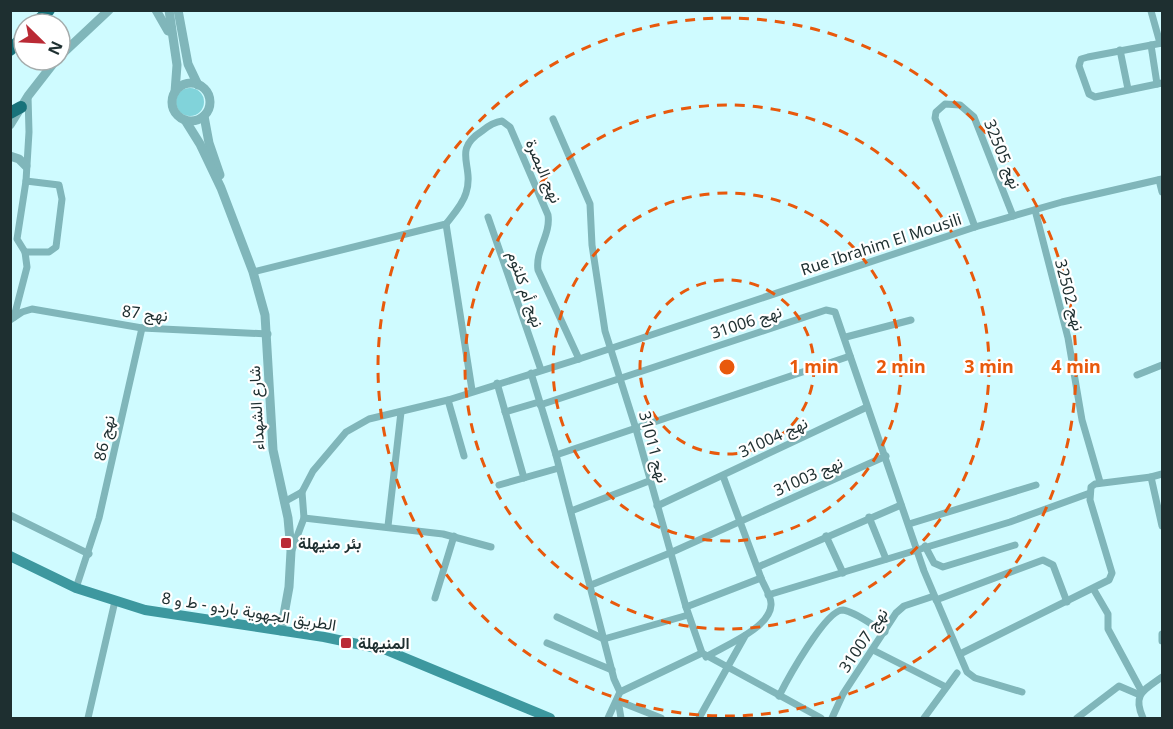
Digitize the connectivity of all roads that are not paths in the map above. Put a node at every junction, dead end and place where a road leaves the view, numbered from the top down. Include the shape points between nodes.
1 (109, 10) edge
2 (156, 10) edge
3 (169, 10) edge
4 (178, 10) edge
5 (1151, 11) edge
6 (1161, 43) edge
7 (72, 45) edge
8 (1150, 45) junction
9 (1119, 50) junction
10 (176, 53) junction
11 (47, 72) edge
12 (1160, 83) edge
13 (198, 85) junction
14 (1128, 89) junction
15 (175, 92) junction
16 (28, 96) junction
17 (16, 110) edge
18 (204, 116) junction
19 (553, 119) dead end
20 (185, 120) junction
21 (10, 125) edge
22 (10, 156) edge
23 (26, 166) junction
24 (1161, 179) edge
25 (26, 181) junction
26 (221, 188) junction
27 (1162, 192) edge
28 (1035, 210) junction
29 (1013, 216) junction
30 (488, 217) dead end
31 (446, 224) junction
32 (975, 227) junction
33 (25, 252) junction
34 (253, 272) junction
35 (12, 319) edge
36 (911, 320) dead end
37 (142, 328) junction
38 (268, 334) junction
39 (846, 337) junction
40 (611, 348) junction
41 (850, 356) junction
42 (579, 359) junction
43 (1162, 365) edge
44 (541, 370) junction
45 (531, 373) junction
46 (1137, 375) dead end
47 (621, 379) junction
48 (497, 383) junction
49 (472, 390) junction
50 (448, 400) junction
51 (540, 403) junction
52 (867, 407) junction
53 (401, 412) junction
54 (505, 412) junction
55 (636, 429) junction
56 (556, 455) junction
57 (464, 456) dead end
58 (886, 456) junction
59 (559, 468) junction
60 (1162, 474) edge
61 (723, 476) junction
62 (1150, 477) junction
63 (524, 478) junction
64 (649, 481) junction
65 (1100, 483) junction
66 (499, 485) dead end
67 (1036, 485) dead end
68 (302, 492) junction
69 (1090, 493) junction
70 (284, 502) junction
71 (901, 505) junction
72 (657, 506) junction
73 (570, 511) junction
74 (10, 515) edge
75 (304, 518) junction
76 (869, 518) junction
77 (741, 520) junction
78 (909, 524) junction
79 (388, 526) junction
80 (1162, 526) edge
81 (454, 536) junction
82 (826, 536) junction
83 (1015, 545) dead end
84 (925, 546) junction
85 (491, 547) dead end
86 (917, 548) junction
87 (291, 551) junction
88 (670, 553) junction
89 (89, 554) junction
90 (10, 556) edge
91 (886, 559) junction
92 (758, 567) junction
93 (843, 573) junction
94 (761, 579) junction
95 (591, 585) junction
96 (76, 588) junction
97 (1094, 590) junction
98 (768, 596) junction
99 (435, 598) dead end
100 (935, 598) junction
101 (115, 601) junction
102 (1067, 602) junction
103 (686, 607) junction
104 (688, 615) junction
105 (557, 616) dead end
106 (281, 631) junction
107 (885, 632) junction
108 (1162, 634) edge
109 (746, 636) junction
110 (604, 639) junction
111 (1162, 642) edge
112 (547, 643) dead end
113 (873, 650) junction
114 (960, 654) junction
115 (704, 655) junction
116 (728, 669) junction
117 (612, 670) junction
118 (957, 673) dead end
119 (1162, 677) edge
120 (946, 687) junction
121 (1022, 692) dead end
122 (1141, 693) junction
123 (619, 696) junction
124 (779, 696) junction
125 (88, 718) edge
126 (550, 718) edge
127 (609, 718) edge
128 (621, 718) edge
129 (661, 718) edge
130 (699, 718) edge
131 (821, 718) edge
132 (832, 718) edge
133 (924, 718) edge
134 (1077, 718) edge
135 (1143, 718) edge

1 - 7 street
2 - 10 street via 166,23
3 - 10 street
4 - 13 street via 188,64
5 - 6 street
6 - 8 street
8 - 9 street
8 - 12 street
9 - 14 street
9 - 14 street via 1081,59 1079,66 1092,96
10 - 15 street
11 - 16 street
12 - 14 street
13 - 15 street via 185,84
13 - 18 street via 209,98
15 - 20 street via 173,109
16 - 17 street
16 - 23 street
17 - 21 street
18 - 20 street via 195,121
18 - 26 street
19 - 40 street, نهج 31011 via 590,204 600,309
20 - 26 street
22 - 23 street
23 - 25 street
24 - 27 street
24 - 28 street, Rue Ibrahim El Mousili
25 - 33 street via 17,239
25 - 33 street via 59,185 62,199 56,247 49,252
26 - 34 street, شارع الشهداء
28 - 29 street, Rue Ibrahim El Mousili
28 - 65 street, نهج 32502
29 - 32 street, Rue Ibrahim El Mousili
29 - 32 street, نهج 32505 via 969,111 960,105 945,104 935,118
30 - 44 street, نهج أم كلثوم
31 - 34 street
31 - 42 street, نهج البصرة via 466,194 469,181 465,148 470,139 502,121 510,127 548,215 538,270
31 - 49 street
32 - 40 street, Rue Ibrahim El Mousili
33 - 35 street via 27,267
34 - 38 street, شارع الشهداء
35 - 37 street, نهج 87 via 22,312 39,310
36 - 39 street
37 - 38 street, نهج 87
37 - 89 street, نهج 86
38 - 70 street, شارع الشهداء via 272,441
39 - 41 street, نهج 31006
39 - 47 street, نهج 31006 via 837,313 826,310
40 - 42 street, Rue Ibrahim El Mousili
40 - 47 street, نهج 31011
41 - 52 street, نهج 31006
41 - 55 street
42 - 44 street, Rue Ibrahim El Mousili
43 - 46 street
44 - 45 street, Rue Ibrahim El Mousili
45 - 48 street, Rue Ibrahim El Mousili
45 - 51 street
47 - 51 street
47 - 55 street, نهج 31011
48 - 49 street, Rue Ibrahim El Mousili
48 - 54 street
49 - 50 street, Rue Ibrahim El Mousili
50 - 53 street, Rue Ibrahim El Mousili
50 - 57 street
51 - 54 street
51 - 56 street
52 - 58 street, نهج 31006
52 - 61 street, نهج 31004
53 - 68 street, Rue Ibrahim El Mousili via 369,419 346,432 313,471
53 - 79 street
54 - 63 street
55 - 56 street
55 - 64 street, نهج 31011
56 - 59 street
58 - 71 street
58 - 77 street, نهج 31003
59 - 63 street
59 - 73 street
60 - 62 street
61 - 72 street, نهج 31004
61 - 77 street
62 - 65 street
62 - 80 street
63 - 66 street
64 - 72 street, نهج 31011
64 - 73 street
65 - 69 street via 1091,487
67 - 78 street
68 - 70 street
68 - 75 street
69 - 84 street via 1010,522
69 - 97 street via 1112,573 1109,580
70 - 87 street, شارع الشهداء
71 - 76 street
71 - 78 street
72 - 88 street, نهج 31011
73 - 95 street
74 - 89 street
75 - 79 street
75 - 87 street
76 - 82 street
76 - 91 street
77 - 88 street, نهج 31003
77 - 92 street
78 - 86 street
79 - 81 street
81 - 85 street
81 - 99 street
82 - 92 street
82 - 93 street
83 - 84 street via 942,567 934,563
84 - 86 street
86 - 91 street
86 - 100 street
87 - 106 street, شارع الشهداء
88 - 95 street, نهج 31003
88 - 103 street, نهج 31011
89 - 96 street, نهج 86
90 - 96 main road, الطريق الجهوية باردو - ط و 8
91 - 93 street
92 - 94 street
93 - 98 street
94 - 98 street
94 - 103 street
95 - 110 street
96 - 101 main road, الطريق الجهوية باردو - ط و 8
97 - 102 street
97 - 122 street via 1108,614 1108,629
98 - 109 street via 772,602 768,615
100 - 102 street, نهج 31007 via 1042,560 1053,565
100 - 107 street, نهج 31007 via 904,606
100 - 114 street
101 - 106 main road, الطريق الجهوية باردو - ط و 8 via 177,616
101 - 125 street
102 - 114 street
103 - 104 street, نهج 31011
104 - 110 street
104 - 115 street, نهج 31011
105 - 110 street
106 - 126 main road, الطريق الجهوية باردو - ط و 8 via 386,650
107 - 113 street, نهج 31007
107 - 124 street via 845,611 829,616
108 - 111 street
109 - 115 street
109 - 116 street
110 - 117 street
112 - 117 street
113 - 120 street
113 - 132 street, نهج 31007
114 - 121 street via 967,672 975,678
115 - 116 street
115 - 123 street
116 - 124 street
116 - 130 street
117 - 123 street
118 - 120 street
119 - 122 street
120 - 133 street
122 - 134 street via 1119,686
122 - 135 street via 1137,701
123 - 127 street
123 - 128 street
123 - 129 street
124 - 131 street

